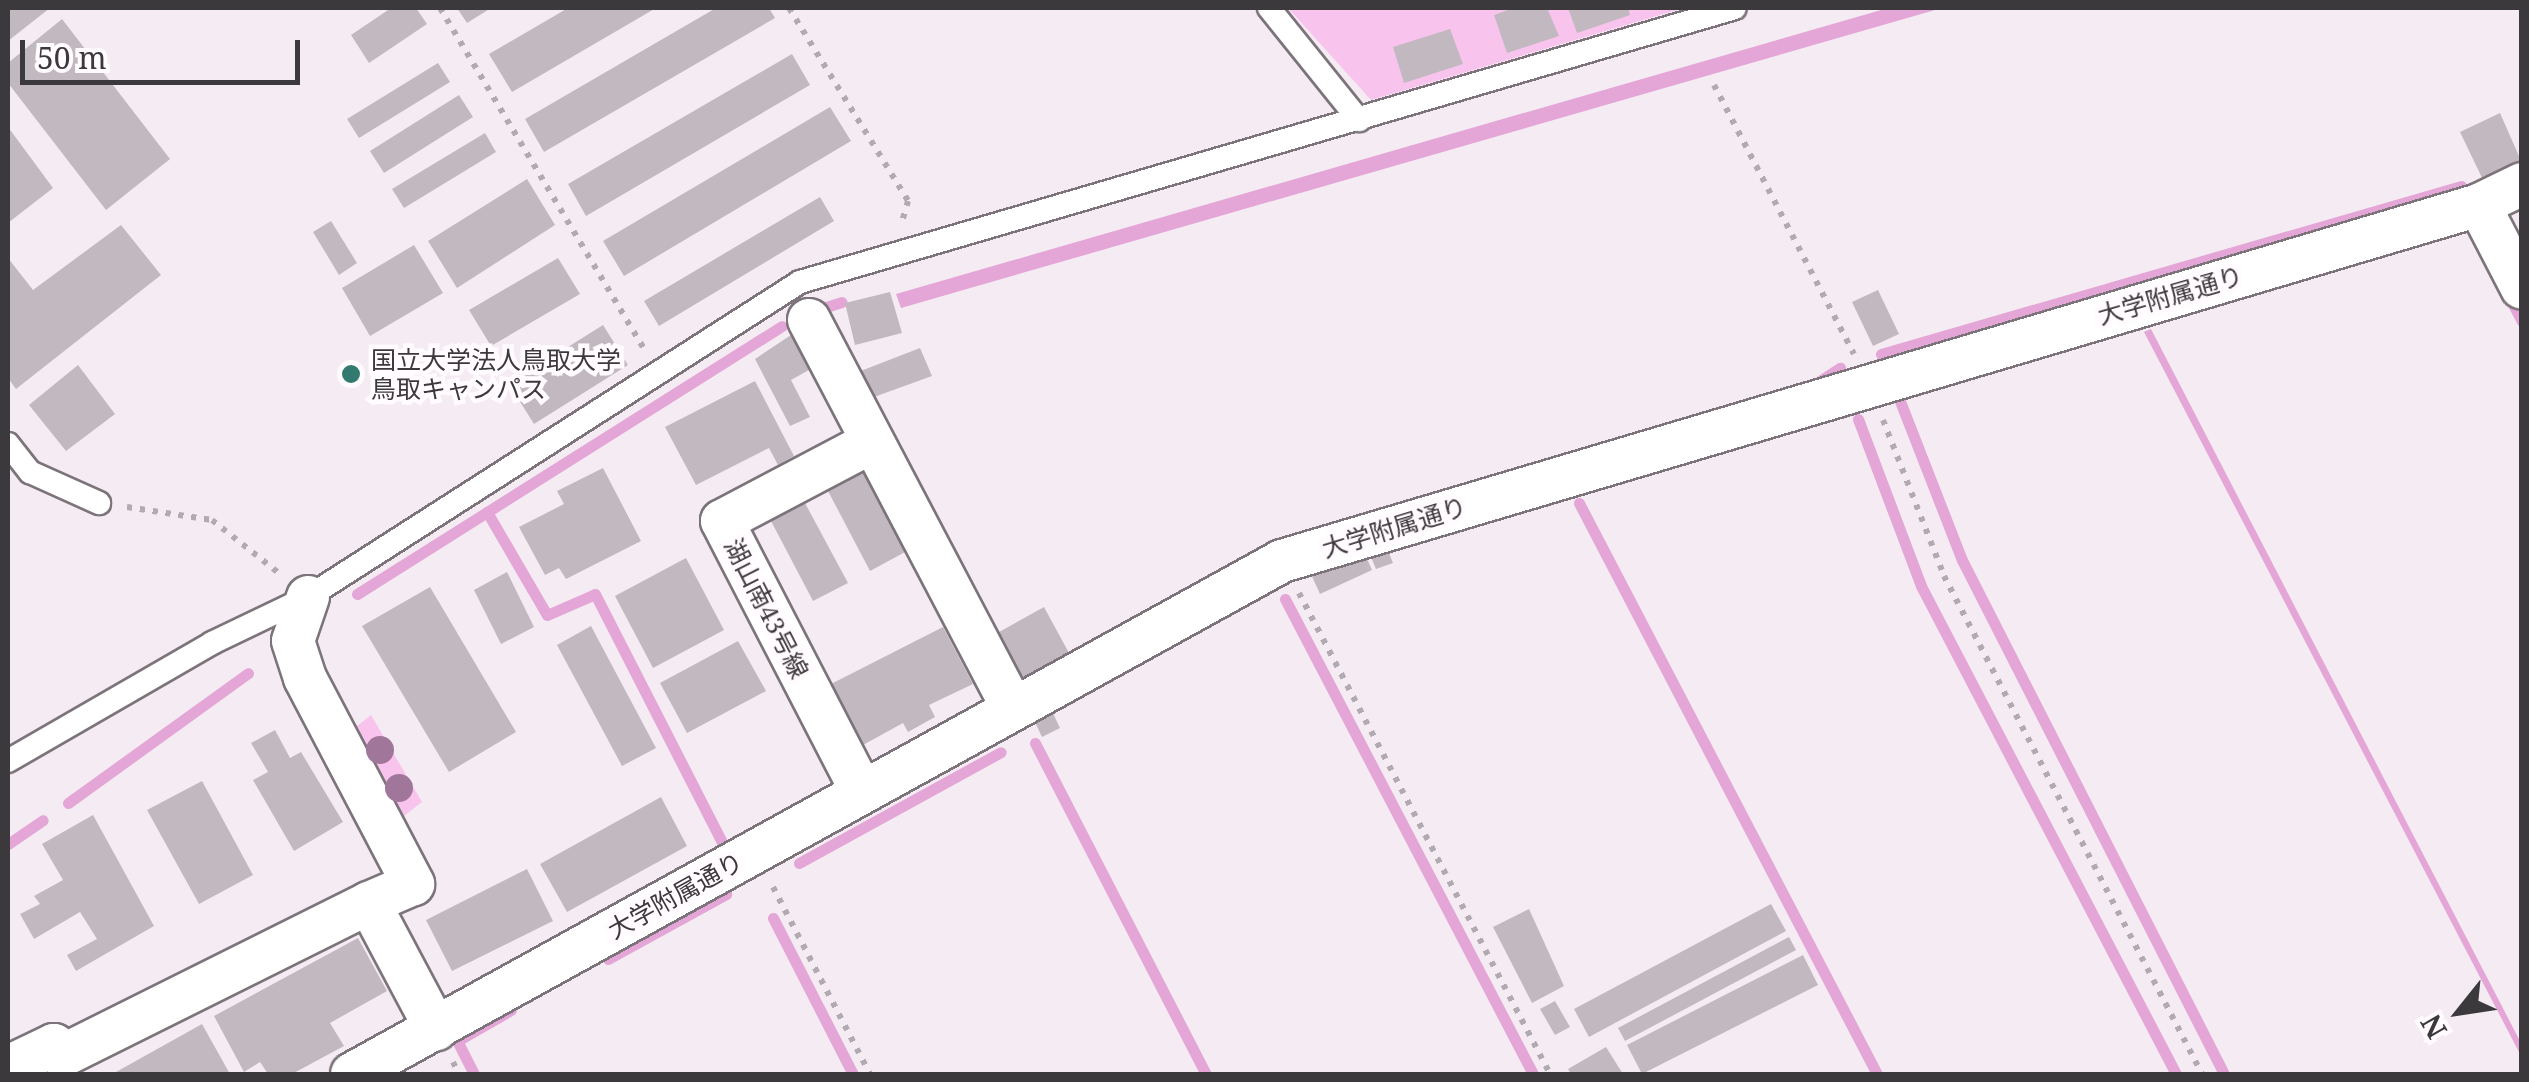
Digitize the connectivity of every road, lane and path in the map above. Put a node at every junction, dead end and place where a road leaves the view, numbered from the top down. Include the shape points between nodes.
1 (440, 8) edge
2 (789, 8) edge
3 (1269, 8) edge
4 (1734, 8) edge
5 (1714, 85) dead end
6 (1359, 120) junction
7 (2522, 184) edge
8 (2478, 205) junction
9 (892, 256) junction
10 (2522, 288) edge
11 (808, 320) dead end
12 (658, 372) junction
13 (1869, 383) junction
14 (872, 442) junction
15 (8, 444) edge
16 (98, 503) joint
17 (1282, 561) junction
18 (308, 597) junction
19 (1014, 708) junction
20 (8, 760) edge
21 (862, 792) junction
22 (754, 850) junction
23 (369, 903) junction
24 (436, 1029) junction
25 (8, 1068) edge
26 (352, 1074) edge
27 (870, 1074) edge
28 (1550, 1074) edge
29 (2202, 1074) edge

1 - 12 path
2 - 9 path via 908,201
3 - 6 lane
4 - 6 lane
5 - 13 path
6 - 9 lane
7 - 8 street, 大学附属通り
8 - 10 street
8 - 13 street, 大学附属通り
9 - 12 lane via 800,282
11 - 14 street
12 - 18 lane
13 - 17 street, 大学附属通り
13 - 29 path via 1944,576
14 - 19 street
14 - 21 street, 湖山南43号線 via 722,522
15 - 16 lane via 30,472
16 - 18 path via 212,520
17 - 19 street, 大学附属通り
17 - 28 path
18 - 20 lane via 212,643
18 - 23 street via 293,641 306,678 413,884
19 - 21 street, 大学附属通り
21 - 22 street, 大学附属通り
22 - 24 street, 大学附属通り
22 - 27 path
23 - 24 street
23 - 25 street via 62,1056 54,1045
24 - 26 street, 大学附属通り

